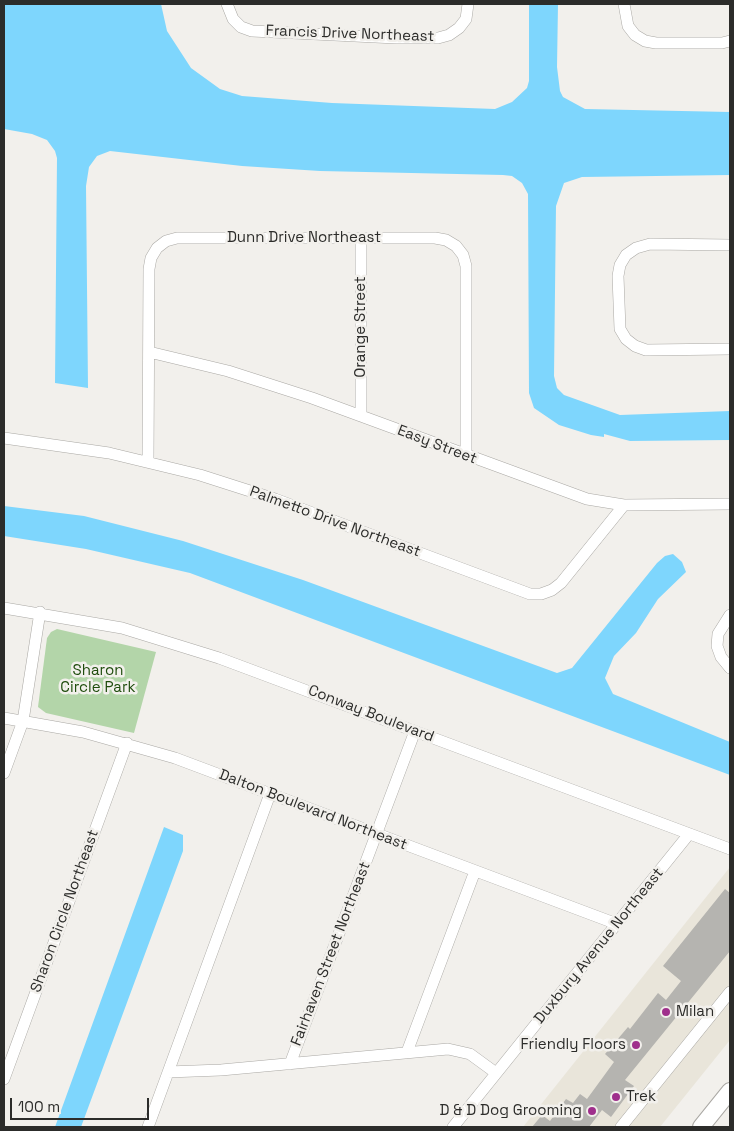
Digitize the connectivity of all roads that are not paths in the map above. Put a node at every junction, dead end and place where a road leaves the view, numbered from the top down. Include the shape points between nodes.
1 (227, 4) edge
2 (468, 4) edge
3 (624, 4) edge
4 (730, 41) edge
5 (361, 238) junction
6 (730, 245) edge
7 (730, 350) edge
8 (148, 352) junction
9 (361, 416) junction
10 (4, 438) edge
11 (466, 456) junction
12 (148, 462) junction
13 (730, 504) edge
14 (624, 505) junction
15 (4, 608) edge
16 (40, 612) junction
17 (730, 614) edge
18 (730, 668) edge
19 (4, 718) edge
20 (23, 721) junction
21 (415, 731) junction
22 (127, 743) junction
23 (4, 773) edge
24 (270, 794) junction
25 (376, 833) junction
26 (689, 834) junction
27 (730, 849) edge
28 (475, 870) junction
29 (617, 924) junction
30 (730, 992) edge
31 (407, 1052) junction
32 (290, 1064) junction
33 (168, 1072) junction
34 (496, 1073) junction
35 (4, 1079) edge
36 (730, 1091) edge
37 (148, 1127) edge
38 (453, 1127) edge
39 (621, 1127) edge
40 (701, 1127) edge

1 - 2 street, Francis Drive Northeast via 233,19 241,27 252,30 438,38 459,28 466,19
3 - 4 street via 628,26 645,41
5 - 8 street, Dunn Drive Northeast via 177,238 166,241 157,248 149,269
5 - 9 street, Orange Street
5 - 11 street, Dunn Drive Northeast via 435,238 456,246 463,255 466,266
6 - 7 street via 650,244 626,255 618,276 620,329 635,346 646,350
8 - 9 street, Easy Street via 270,384
8 - 12 street, Dunn Drive Northeast
9 - 11 street, Easy Street
10 - 12 street, Palmetto Drive Northeast
11 - 14 street, Easy Street via 576,496
12 - 14 street, Palmetto Drive Northeast via 266,496 530,594 541,594 561,583
13 - 14 street, Easy Street
15 - 16 street, Conway Boulevard
16 - 20 street
16 - 21 street, Conway Boulevard via 171,642
17 - 18 street via 718,634 717,646 720,657
19 - 20 street, Dalton Boulevard Northeast
20 - 22 street, Dalton Boulevard Northeast
20 - 23 street
21 - 25 street, Fairhaven Street Northeast
21 - 26 street, Conway Boulevard
22 - 24 street, Dalton Boulevard Northeast
22 - 35 street, Sharon Circle Northeast
24 - 25 street, Dalton Boulevard Northeast
24 - 33 street
25 - 28 street, Dalton Boulevard Northeast
25 - 32 street, Fairhaven Street Northeast
26 - 27 street, Conway Boulevard
26 - 29 street, Duxbury Avenue Northeast
28 - 29 street, Dalton Boulevard Northeast
28 - 31 street
29 - 34 street, Duxbury Avenue Northeast
30 - 39 street
31 - 32 street
31 - 34 street via 459,1050 480,1060
32 - 33 street
33 - 37 street
34 - 38 street, Duxbury Avenue Northeast
36 - 40 main road

